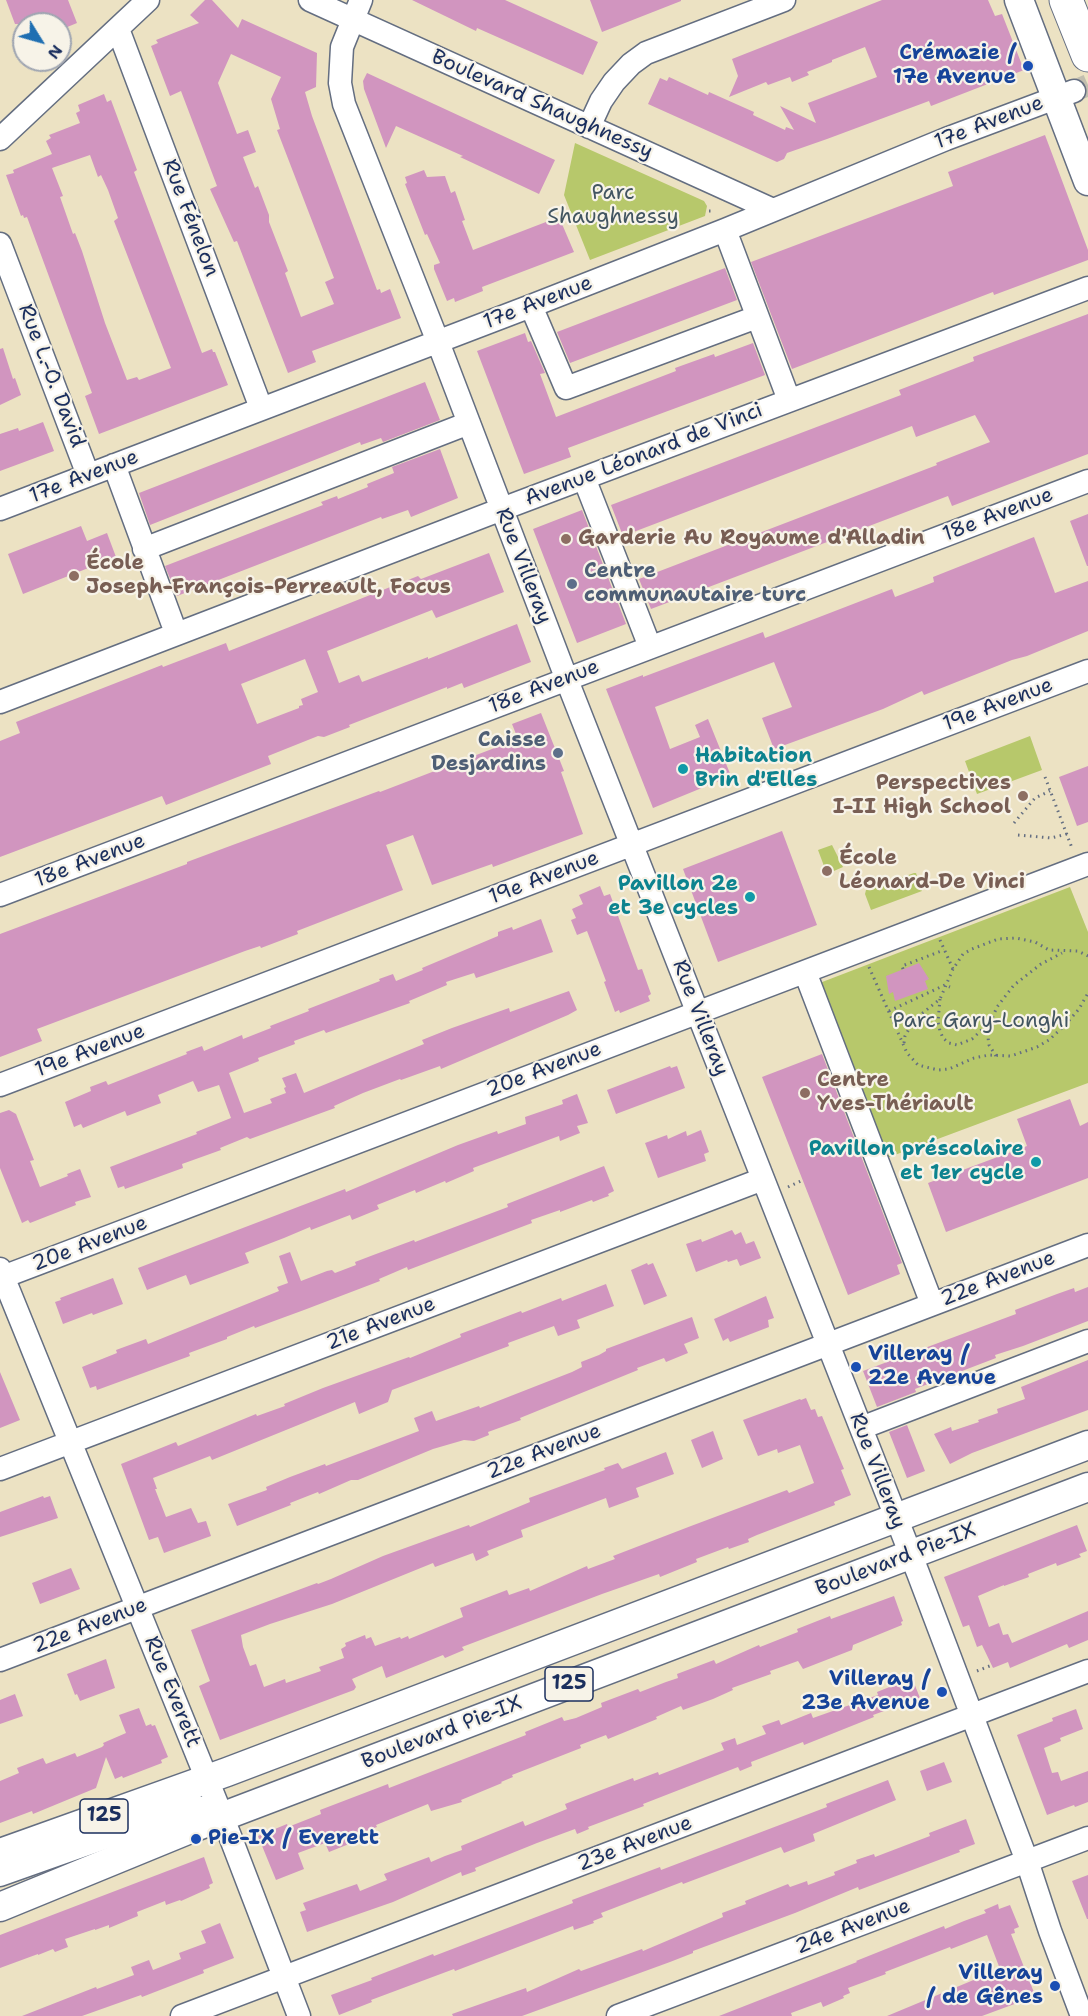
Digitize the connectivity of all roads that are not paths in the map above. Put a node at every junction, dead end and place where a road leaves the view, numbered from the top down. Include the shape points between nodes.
1 (148, 0) edge
2 (310, 0) edge
3 (784, 0) edge
4 (1018, 0) edge
5 (1066, 0) edge
6 (357, 10) edge
7 (118, 29) junction
8 (1088, 55) edge
9 (1065, 94) junction
10 (589, 127) junction
11 (0, 139) edge
12 (1088, 181) edge
13 (773, 210) junction
14 (725, 230) junction
15 (0, 244) edge
16 (1088, 288) edge
17 (531, 306) junction
18 (757, 317) junction
19 (438, 342) junction
20 (789, 400) junction
21 (261, 408) junction
22 (469, 423) junction
23 (114, 465) junction
24 (88, 475) junction
25 (584, 478) junction
26 (1088, 481) edge
27 (0, 509) edge
28 (502, 509) junction
29 (144, 549) junction
30 (176, 633) junction
31 (650, 647) junction
32 (1088, 671) edge
33 (566, 678) junction
34 (0, 702) edge
35 (632, 844) junction
36 (1081, 859) edge
37 (0, 895) edge
38 (805, 972) junction
39 (698, 1012) junction
40 (0, 1085) edge
41 (763, 1179) junction
42 (1088, 1245) edge
43 (1, 1275) edge
44 (932, 1304) junction
45 (1088, 1341) edge
46 (828, 1342) junction
47 (861, 1428) junction
48 (69, 1442) junction
49 (1088, 1445) edge
50 (0, 1468) edge
51 (1088, 1487) edge
52 (895, 1518) junction
53 (910, 1555) junction
54 (137, 1607) junction
55 (0, 1660) edge
56 (1088, 1671) edge
57 (972, 1715) junction
58 (208, 1779) junction
59 (195, 1806) junction
60 (222, 1817) junction
61 (1088, 1838) edge
62 (0, 1853) edge
63 (1028, 1861) junction
64 (0, 1875) edge
65 (0, 1907) edge
66 (285, 1977) junction
67 (182, 2016) edge
68 (299, 2016) edge
69 (618, 2016) edge
70 (1082, 2016) edge

1 - 7 street
2 - 6 street, Boulevard Shaughnessy
3 - 10 street via 646,53 614,82
4 - 9 main road
5 - 8 highway
6 - 10 street, Boulevard Shaughnessy
6 - 19 street, Rue Villeray via 342,47 340,83 344,104
7 - 11 street
7 - 21 street, Rue Fénelon
9 - 12 main road
9 - 13 street, 17e Avenue
10 - 13 street, Boulevard Shaughnessy
13 - 14 street, 17e Avenue
14 - 17 street, 17e Avenue
14 - 18 street
15 - 24 street, Rue L.-O. David
16 - 20 street, Avenue Léonard de Vinci
17 - 18 street via 566,388
17 - 19 street, 17e Avenue
18 - 20 street
19 - 21 street, 17e Avenue
19 - 22 street, Rue Villeray
20 - 25 street, Avenue Léonard de Vinci
21 - 23 street, 17e Avenue
22 - 28 street, Rue Villeray
22 - 29 street
23 - 24 street, 17e Avenue
23 - 29 street
24 - 27 street, 17e Avenue
25 - 28 street, Avenue Léonard de Vinci
25 - 31 street
26 - 31 street, 18e Avenue
28 - 30 street, Avenue Léonard de Vinci
28 - 33 street, Rue Villeray
29 - 30 street
30 - 34 street, Avenue Léonard de Vinci
31 - 33 street, 18e Avenue
32 - 35 street, 19e Avenue
33 - 35 street, Rue Villeray
33 - 37 street, 18e Avenue
35 - 39 street, Rue Villeray
35 - 40 street, 19e Avenue
36 - 38 street, 20e Avenue
38 - 39 street, 20e Avenue
38 - 44 street
39 - 41 street, Rue Villeray
39 - 43 street, 20e Avenue
41 - 46 street, Rue Villeray
41 - 48 street, 21e Avenue
42 - 44 street, 22e Avenue
43 - 48 street, Rue Everett
44 - 46 street, 22e Avenue
45 - 47 street
46 - 47 street, Rue Villeray
46 - 54 street, 22e Avenue
47 - 52 street, Rue Villeray
48 - 50 street, 21e Avenue
48 - 54 street, Rue Everett
49 - 52 main road, Boulevard Pie-IX / 125
51 - 53 main road, Boulevard Pie-IX / 125
52 - 53 street, Rue Villeray
52 - 58 main road, Boulevard Pie-IX / 125
53 - 57 street, Rue Villeray
53 - 60 main road, Boulevard Pie-IX / 125
54 - 55 street, 22e Avenue
54 - 58 street, Rue Everett
56 - 57 street, 23e Avenue
57 - 63 street, Rue Villeray
57 - 66 street, 23e Avenue
58 - 59 street
58 - 60 street, Rue Everett
58 - 62 main road, Boulevard Pie-IX / 125
59 - 60 street
59 - 64 street
60 - 65 main road, Boulevard Pie-IX / 125
60 - 66 street, Rue Everett
61 - 63 street, 24e Avenue
63 - 69 street, 24e Avenue
63 - 70 street, Rue Villeray
66 - 67 street, 23e Avenue
66 - 68 street, Rue Everett

